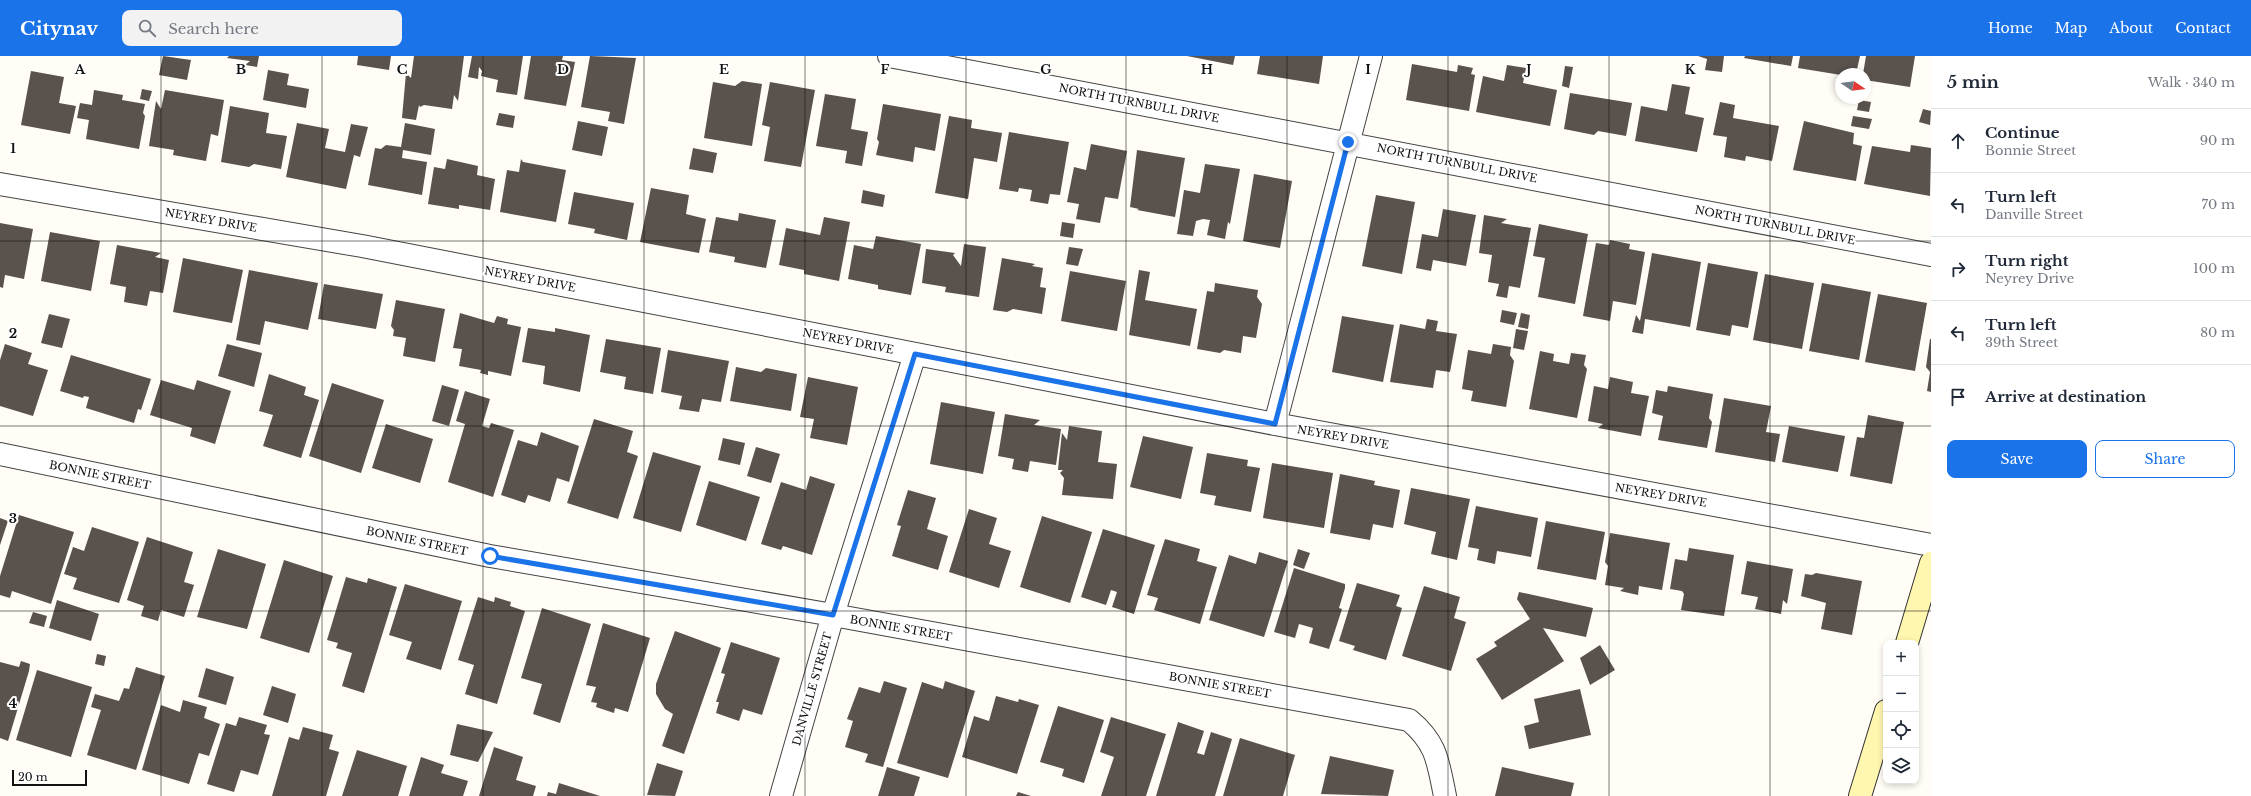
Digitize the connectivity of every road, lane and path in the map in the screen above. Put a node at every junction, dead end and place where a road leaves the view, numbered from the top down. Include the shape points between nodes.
1 (889, 56) edge
2 (1371, 56) edge
3 (1348, 142) junction
4 (0, 184) edge
5 (1931, 255) edge
6 (915, 354) junction
7 (1275, 424) junction
8 (0, 454) edge
9 (1931, 544) edge
10 (1931, 562) edge
11 (833, 615) junction
12 (1908, 640) edge
13 (1886, 712) edge
14 (781, 796) edge
15 (1445, 796) edge
16 (1860, 796) edge

1 - 3 street, NORTH TURNBULL DRIVE
2 - 3 street
3 - 5 street, NORTH TURNBULL DRIVE
3 - 7 street
4 - 6 street, NEYREY DRIVE via 362,246
6 - 7 street, NEYREY DRIVE
6 - 11 street, DANVILLE STREET
7 - 9 street, NEYREY DRIVE
8 - 11 street, BONNIE STREET via 490,556
10 - 12 main road
11 - 14 street, DANVILLE STREET
11 - 15 street, BONNIE STREET via 1409,720 1423,732 1437,755
13 - 16 main road

